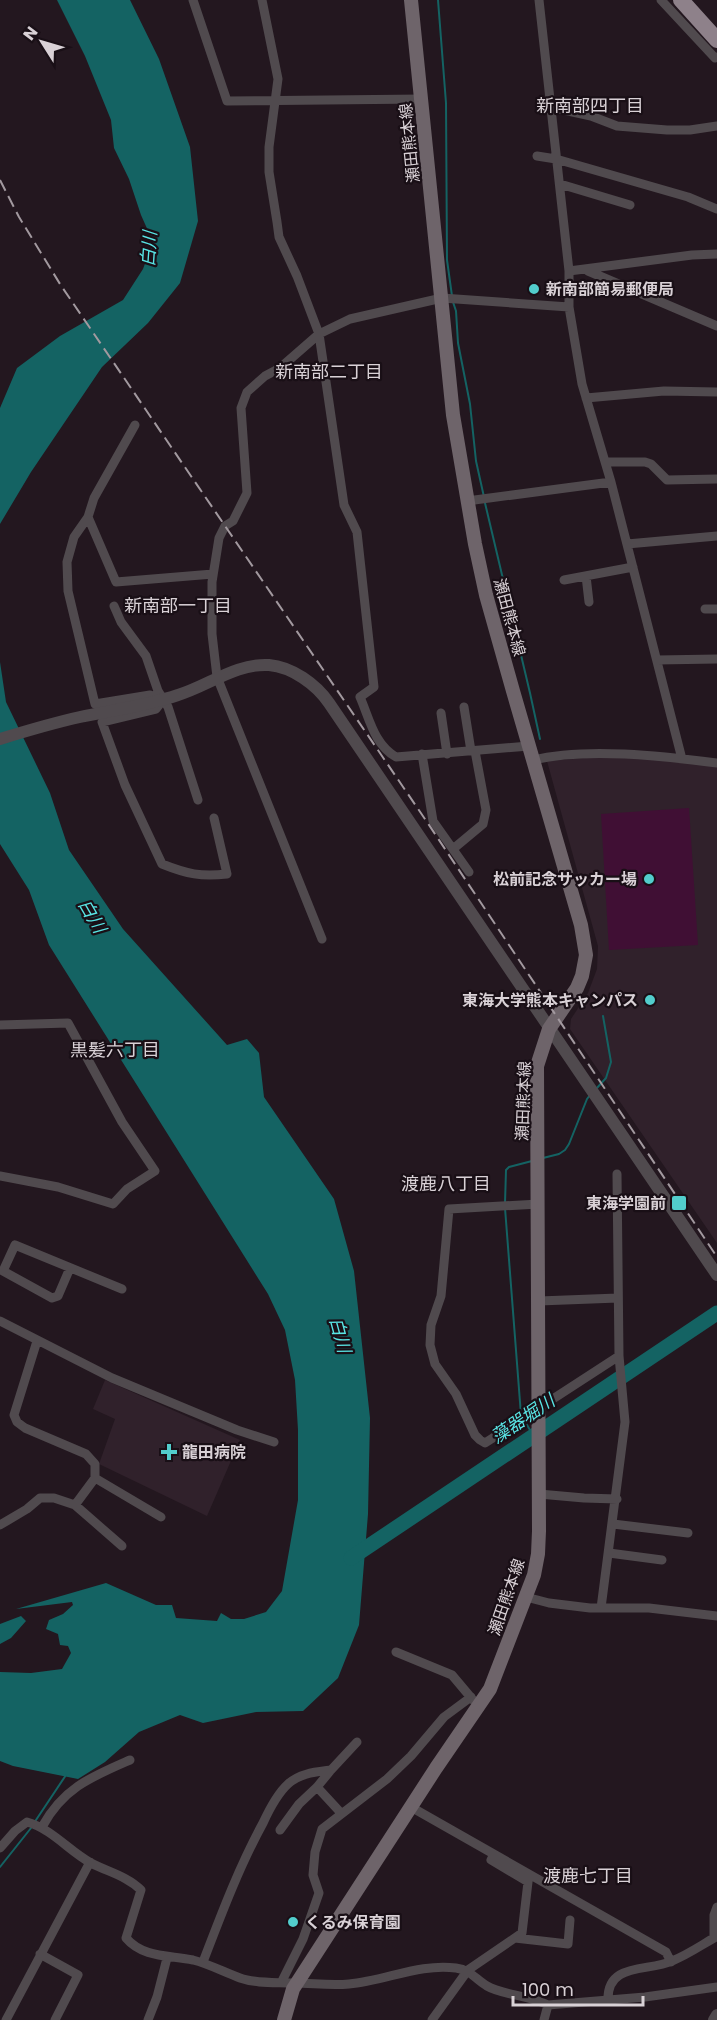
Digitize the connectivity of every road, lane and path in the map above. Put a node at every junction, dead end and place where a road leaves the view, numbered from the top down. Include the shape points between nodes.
1 (193, 0) edge
2 (262, 0) edge
3 (411, 0) edge
4 (539, 0) edge
5 (661, 0) edge
6 (681, 0) edge
7 (694, 15) junction
8 (717, 19) edge
9 (717, 40) edge
10 (717, 57) edge
11 (275, 99) junction
12 (422, 99) junction
13 (550, 107) junction
14 (717, 126) edge
15 (537, 156) dead end
16 (556, 159) junction
17 (560, 184) junction
18 (630, 205) dead end
19 (717, 209) edge
20 (717, 254) edge
21 (586, 270) junction
22 (569, 271) junction
23 (442, 298) junction
24 (569, 307) junction
25 (717, 326) edge
26 (319, 334) junction
27 (717, 392) edge
28 (586, 398) junction
29 (135, 425) dead end
30 (606, 462) junction
31 (717, 479) edge
32 (611, 482) junction
33 (467, 501) junction
34 (88, 517) junction
35 (717, 536) edge
36 (627, 544) junction
37 (633, 567) junction
38 (213, 574) junction
39 (586, 576) junction
40 (564, 580) dead end
41 (589, 602) dead end
42 (114, 606) dead end
43 (705, 609) dead end
44 (717, 609) edge
45 (717, 659) edge
46 (657, 660) junction
47 (217, 677) junction
48 (163, 700) junction
49 (464, 707) dead end
50 (441, 712) dead end
51 (0, 739) edge
52 (473, 751) junction
53 (531, 753) junction
54 (422, 754) junction
55 (447, 754) junction
56 (682, 759) junction
57 (717, 763) edge
58 (198, 800) dead end
59 (214, 818) dead end
60 (453, 849) junction
61 (469, 872) dead end
62 (322, 939) dead end
63 (0, 1025) edge
64 (549, 1029) junction
65 (617, 1174) dead end
66 (0, 1176) edge
67 (539, 1204) junction
68 (4, 1255) edge
69 (70, 1268) junction
70 (717, 1275) edge
71 (122, 1289) dead end
72 (618, 1298) junction
73 (539, 1301) junction
74 (0, 1321) edge
75 (37, 1341) junction
76 (619, 1356) junction
77 (538, 1411) junction
78 (274, 1442) dead end
79 (95, 1478) junction
80 (539, 1494) junction
81 (616, 1499) junction
82 (75, 1505) junction
83 (161, 1517) dead end
84 (613, 1524) junction
85 (0, 1525) edge
86 (688, 1533) dead end
87 (122, 1546) dead end
88 (609, 1553) junction
89 (662, 1560) dead end
90 (526, 1597) junction
91 (601, 1608) junction
92 (717, 1616) edge
93 (396, 1652) dead end
94 (474, 1702) junction
95 (357, 1742) dead end
96 (130, 1760) dead end
97 (331, 1770) junction
98 (317, 1787) junction
99 (411, 1807) junction
100 (341, 1813) junction
101 (40, 1826) junction
102 (280, 1830) dead end
103 (0, 1848) edge
104 (494, 1854) junction
105 (90, 1862) junction
106 (717, 1907) edge
107 (570, 1920) dead end
108 (515, 1938) junction
109 (40, 1954) junction
110 (167, 1958) junction
111 (203, 1962) junction
112 (671, 1962) junction
113 (468, 1970) junction
114 (281, 1983) junction
115 (296, 1983) junction
116 (717, 1987) edge
117 (608, 2000) junction
118 (548, 2005) junction
119 (717, 2015) edge
120 (6, 2020) edge
121 (55, 2020) edge
122 (148, 2020) edge
123 (284, 2020) edge
124 (432, 2020) edge
125 (544, 2020) edge
126 (714, 2020) edge

1 - 11 street via 227,101
2 - 11 street via 278,79
3 - 12 main road, 瀬田熊本線
4 - 13 street
5 - 10 street
6 - 7 highway
7 - 8 highway
7 - 9 highway
11 - 12 street
11 - 26 street via 269,172 279,237
12 - 23 main road, 瀬田熊本線
13 - 14 street via 617,126 667,130
13 - 16 street
15 - 16 street
16 - 17 street
16 - 19 street
17 - 18 street
17 - 22 street
20 - 21 street
21 - 22 street
21 - 25 street
22 - 24 street
23 - 24 street
23 - 26 street via 350,319
23 - 33 main road, 瀬田熊本線 via 453,415
24 - 28 street
26 - 38 street via 247,392 241,408 247,493 219,538
26 - 54 street via 344,505 357,532 374,687 360,697 376,738 386,751 396,757
27 - 28 street via 664,391
28 - 30 street
29 - 34 street via 94,498
30 - 31 street via 645,462 667,480
30 - 32 street
32 - 33 street
32 - 36 street
33 - 53 main road, 瀬田熊本線 via 486,595
34 - 38 street via 116,582
34 - 48 street via 74,537 67,562 68,591 95,704 150,695
35 - 36 street
36 - 37 street
37 - 39 street
37 - 46 street
38 - 47 street via 212,634
39 - 40 street
39 - 41 street
42 - 48 street via 146,656
43 - 44 street
45 - 46 street
46 - 56 street
47 - 48 street
47 - 62 street
47 - 64 street via 267,665 291,670 323,694
48 - 51 street
48 - 58 street
48 - 59 street via 156,709 102,722 125,785 162,864 204,876 227,874
49 - 52 street
50 - 55 street
52 - 53 street
52 - 55 street
52 - 60 street via 486,810 483,824
53 - 56 street
53 - 64 main road, 瀬田熊本線 via 581,925 586,955 577,988
54 - 55 street
54 - 60 street via 433,821
56 - 57 street
60 - 61 street
63 - 66 street via 68,1023 122,1122 155,1171 127,1189 113,1204 58,1187
64 - 67 main road, 瀬田熊本線 via 537,1066
64 - 70 street
65 - 72 street
67 - 73 main road, 瀬田熊本線
67 - 77 street via 449,1209 441,1296 431,1325 430,1345 435,1364 480,1440 485,1443
68 - 69 street via 15,1245
68 - 69 street via 3,1271 52,1298 58,1296
69 - 71 street
72 - 73 street
72 - 76 street
73 - 77 main road, 瀬田熊本線
74 - 75 street
75 - 78 street via 112,1378
75 - 79 street via 14,1415 16,1422 86,1454 95,1464
76 - 77 street
76 - 81 street via 625,1422
77 - 80 main road, 瀬田熊本線
79 - 82 street
79 - 83 street
80 - 81 street
80 - 90 main road, 瀬田熊本線 via 538,1554
81 - 84 street
82 - 85 street via 40,1498
82 - 87 street
84 - 86 street
84 - 88 street
88 - 89 street
88 - 91 street
90 - 91 street
90 - 94 main road, 瀬田熊本線 via 490,1689
91 - 92 street via 650,1608
93 - 94 street via 452,1675
94 - 99 main road, 瀬田熊本線
94 - 100 street via 444,1717 387,1779
95 - 97 street
96 - 101 street via 91,1777 63,1796
97 - 98 street
97 - 111 street via 308,1773 288,1784 273,1803
98 - 100 street
98 - 102 street
99 - 104 street
99 - 115 main road, 瀬田熊本線
100 - 114 street via 322,1829 313,1875 319,1893 303,1939
101 - 103 street via 27,1822
101 - 105 street
104 - 108 street via 491,1860 528,1882 522,1933
104 - 112 street via 666,1952
105 - 109 street
105 - 110 street via 133,1882 141,1890 126,1938 145,1952
106 - 112 street via 714,1938
107 - 108 street via 567,1944
108 - 113 street
109 - 120 street
109 - 121 street via 78,1975
110 - 111 street
110 - 122 street
111 - 114 street via 241,1978
112 - 117 street via 615,1977 607,1989
113 - 115 street via 435,1967 351,1984
113 - 118 street via 488,1987
113 - 124 street
114 - 115 street
115 - 123 main road, 瀬田熊本線
116 - 117 street
117 - 118 street
118 - 125 street
119 - 126 street

